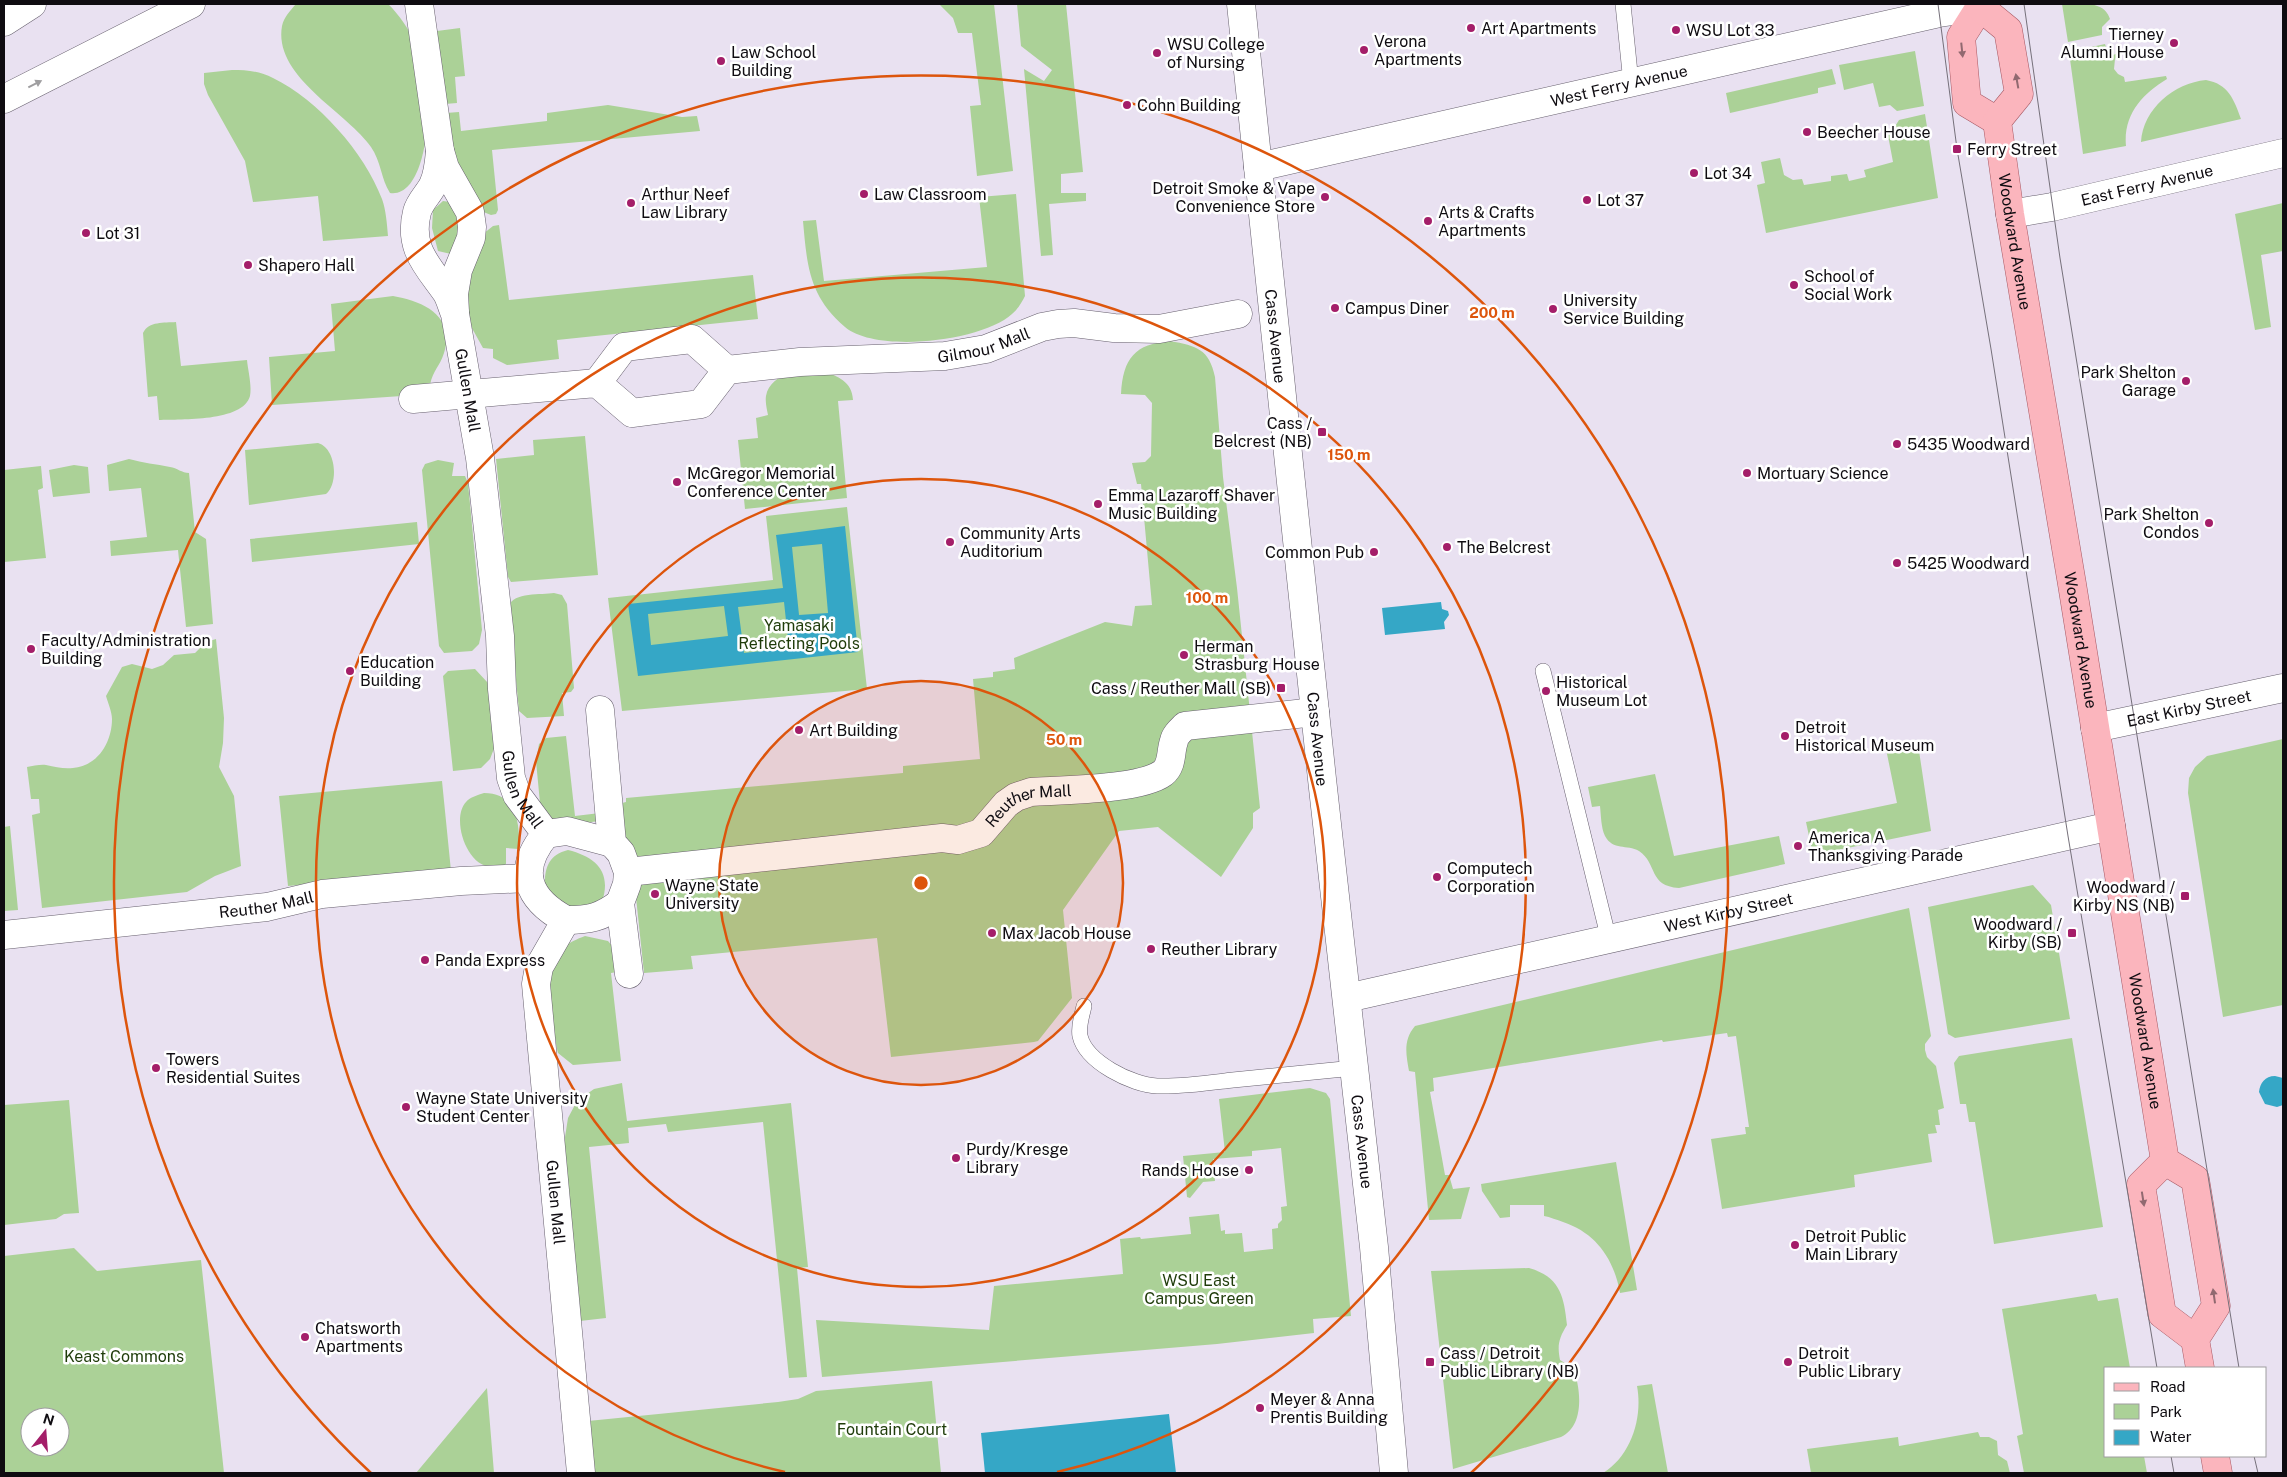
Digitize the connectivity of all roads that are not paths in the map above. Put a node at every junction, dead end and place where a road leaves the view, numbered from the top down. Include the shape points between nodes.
1 (32, 4) edge
2 (156, 4) edge
3 (191, 4) edge
4 (419, 4) edge
5 (1241, 4) edge
6 (1623, 4) edge
7 (1980, 5) edge
8 (4, 22) edge
9 (65, 69) junction
10 (1631, 83) junction
11 (4, 99) edge
12 (1997, 122) junction
13 (440, 151) junction
14 (2283, 153) edge
15 (1258, 167) junction
16 (2010, 214) junction
17 (454, 314) junction
18 (1238, 314) dead end
19 (727, 370) junction
20 (597, 383) junction
21 (469, 394) junction
22 (413, 400) dead end
23 (1543, 671) dead end
24 (2283, 688) edge
25 (600, 710) dead end
26 (1315, 712) junction
27 (2095, 728) junction
28 (2111, 826) junction
29 (546, 834) junction
30 (612, 843) junction
31 (628, 872) junction
32 (529, 878) junction
33 (620, 903) junction
34 (566, 920) junction
35 (4, 936) edge
36 (1609, 940) junction
37 (629, 974) dead end
38 (1347, 998) junction
39 (1084, 1006) dead end
40 (1354, 1068) junction
41 (2165, 1161) junction
42 (2195, 1339) junction
43 (2200, 1367) edge
44 (2215, 1457) edge
45 (581, 1473) edge
46 (1394, 1473) edge
47 (2218, 1473) edge

1 - 8 street
2 - 9 street
3 - 9 street
4 - 13 street, Gullen Mall
5 - 15 street, Cass Avenue
6 - 10 lane
7 - 10 street, West Ferry Avenue
12 -> 7 main road via 2019,94 2008,30
7 -> 12 main road via 1960,37 1967,103
11 -> 9 street
10 - 15 street, West Ferry Avenue
12 - 16 main road, Woodward Avenue
13 - 17 street, Gullen Mall via 445,168 470,212 472,227 458,270
13 - 17 street, Gullen Mall via 437,173 422,200 414,231 415,244 447,294
14 - 16 street, East Ferry Avenue
15 - 26 street, Cass Avenue
16 - 27 main road, Woodward Avenue
17 - 21 street, Gullen Mall
18 - 19 street, Gilmour Mall via 1159,329 1058,324 986,349 946,356 800,362
19 - 20 street via 701,404 632,413
19 - 20 street via 692,339 624,347
20 - 21 street
21 - 22 street
21 - 29 street, Gullen Mall via 495,590 511,778 517,795
23 - 36 lane
24 - 27 street, East Kirby Street
25 - 30 street
26 - 31 street, Reuther Mall via 1185,726 1174,740 1170,763 1164,772 1135,784 1031,792 1006,804 981,833 958,840 942,838
26 - 38 street, Cass Avenue
27 - 28 main road, Woodward Avenue
28 - 36 street, West Kirby Street
28 - 41 main road, Woodward Avenue
29 - 30 street via 567,831
29 - 32 street, Gullen Mall via 530,858
30 - 31 street via 621,853
31 - 33 street
32 - 34 street via 546,909
32 - 35 street, Reuther Mall via 322,894 266,907
33 - 34 street via 607,914 584,920
33 - 37 street
34 - 45 street, Gullen Mall via 539,967 536,984
36 - 38 street, West Kirby Street
38 - 40 street, Cass Avenue
39 - 40 lane via 1079,1034 1082,1042 1101,1063 1134,1082 1156,1086 1187,1085
40 - 46 street, Cass Avenue via 1381,1311
42 -> 41 main road via 2216,1306 2206,1244 2195,1179
41 -> 42 main road via 2141,1185 2162,1314
42 - 43 main road
44 - 47 main road

